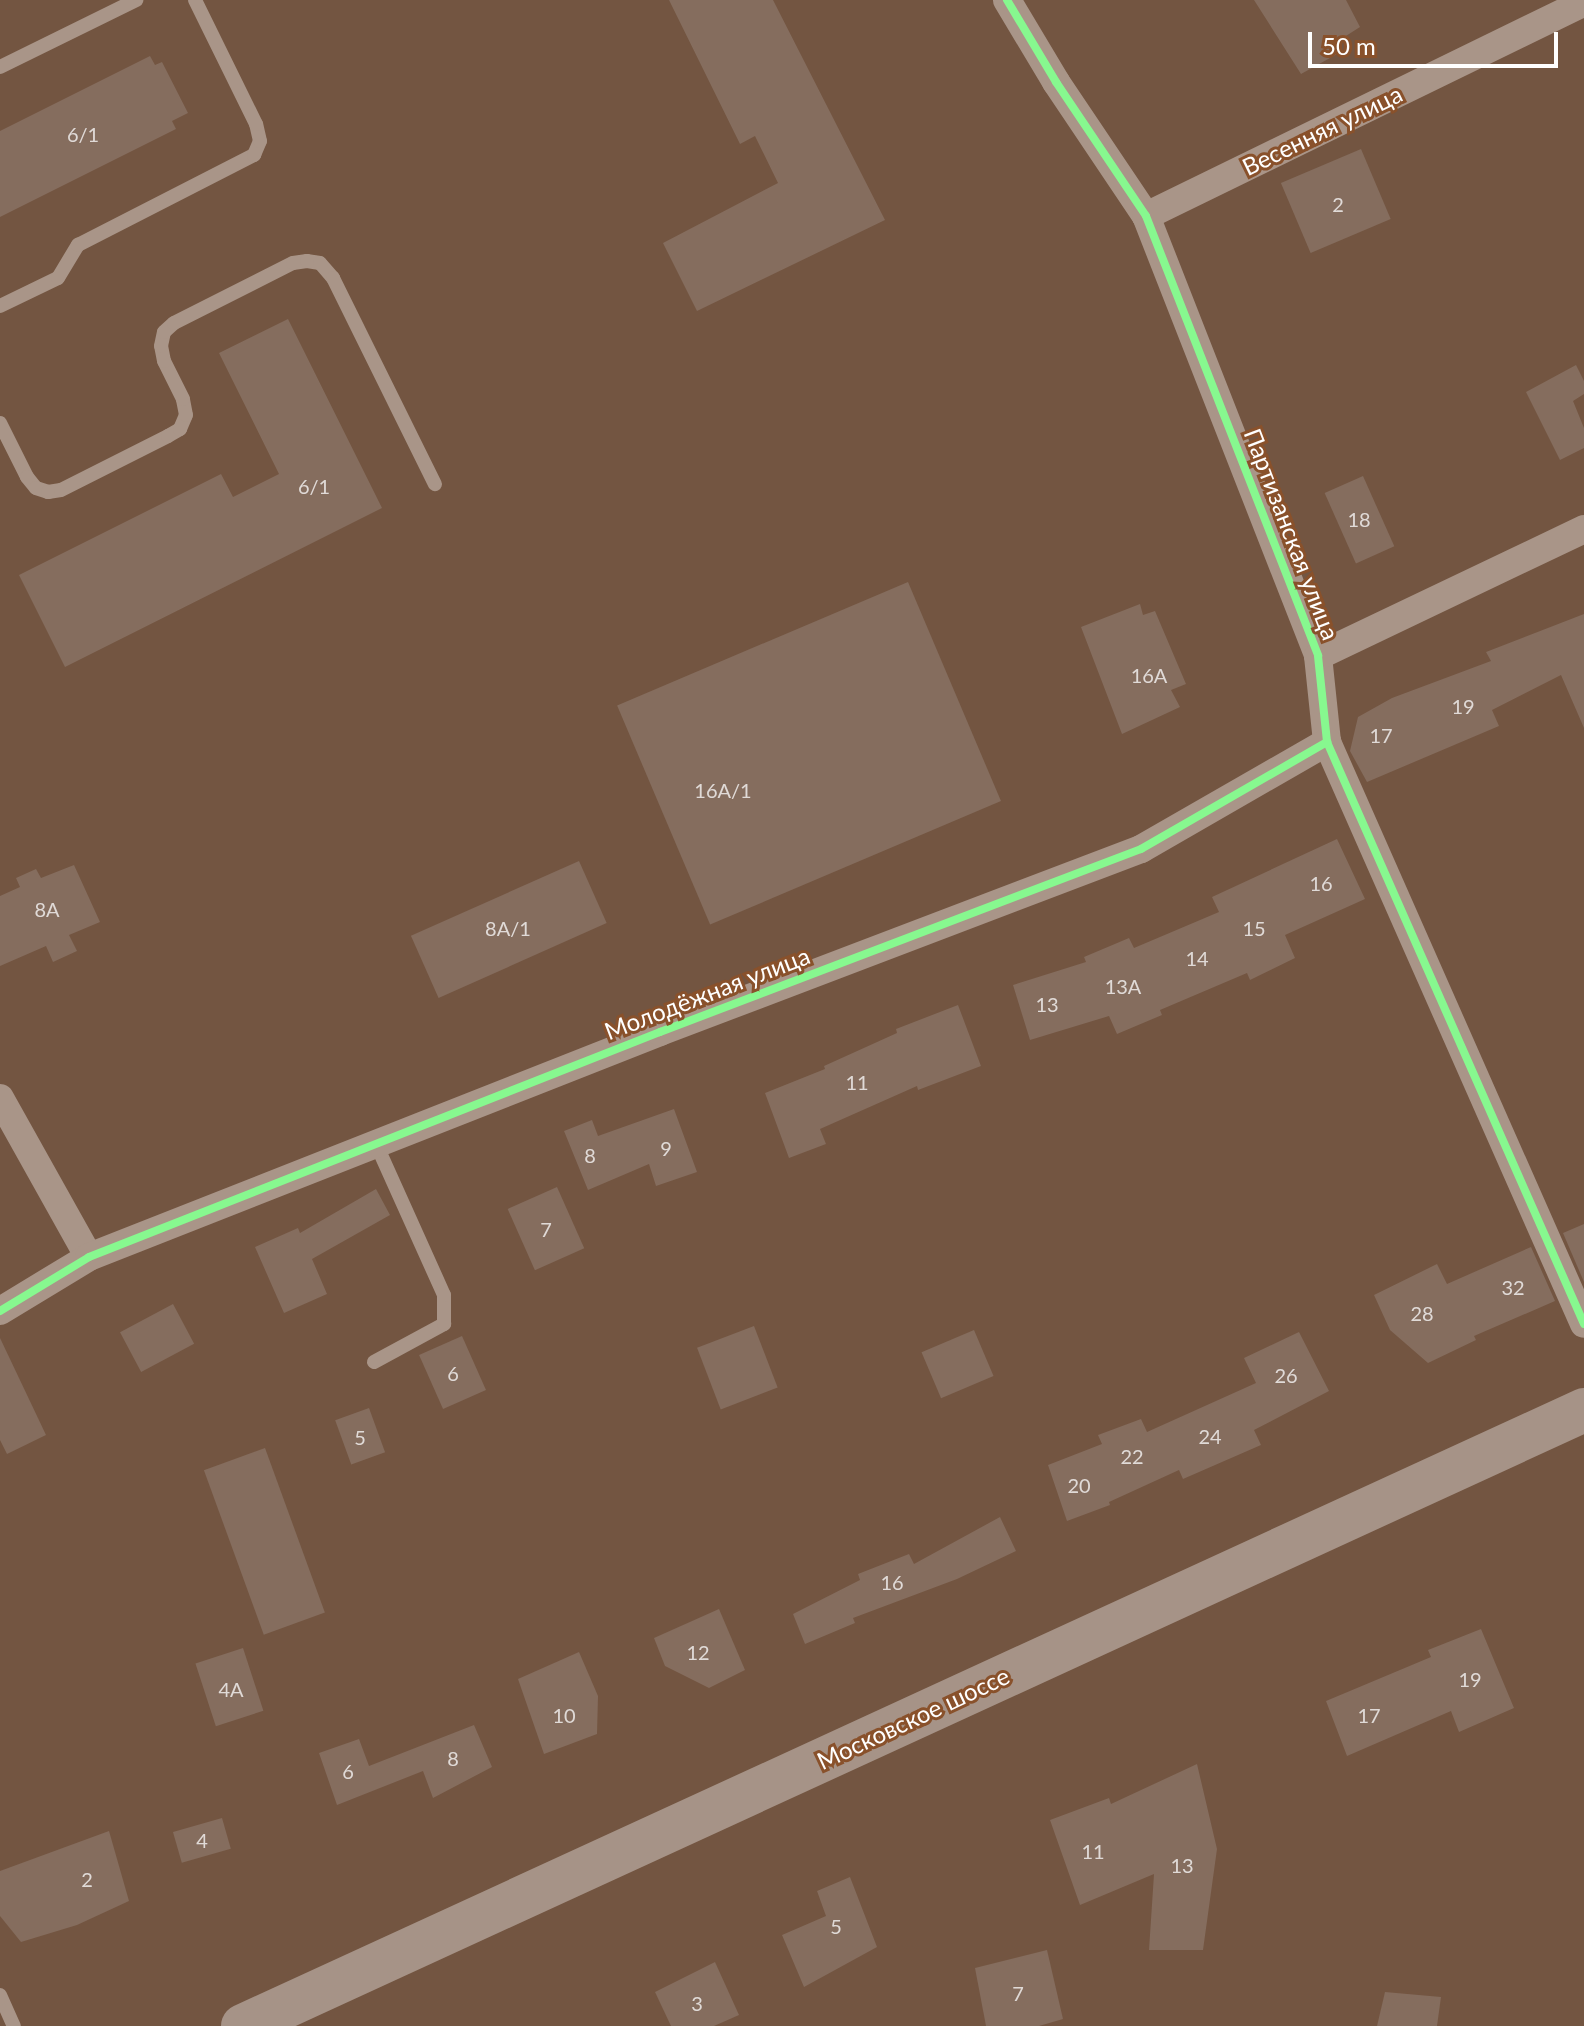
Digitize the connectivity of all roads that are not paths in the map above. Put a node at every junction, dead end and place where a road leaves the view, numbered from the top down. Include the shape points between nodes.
1 (136, 0) edge
2 (195, 0) edge
3 (1007, 0) edge
4 (1584, 2) edge
5 (0, 67) edge
6 (1146, 216) junction
7 (0, 306) edge
8 (0, 423) edge
9 (435, 484) dead end
10 (1584, 529) edge
11 (1318, 656) junction
12 (1327, 742) junction
13 (0, 1098) edge
14 (376, 1144) junction
15 (89, 1257) junction
16 (0, 1311) edge
17 (1584, 1324) edge
18 (374, 1362) dead end
19 (1584, 1410) edge
20 (0, 1995) edge
21 (14, 2026) edge
22 (243, 2026) edge

1 - 5 lane
2 - 7 lane via 256,124 260,141 254,155 78,245 58,278
3 - 6 street, Партизанская улица
4 - 6 street, Весенняя улица
6 - 11 street, Партизанская улица
8 - 9 lane via 27,477 48,492 168,436 180,429 186,415 164,361 164,332 293,263 307,261 320,263 333,278
10 - 11 street
11 - 12 street, Партизанская улица
12 - 14 street, Молодёжная улица via 1141,849
12 - 17 street, Партизанская улица
13 - 15 street
14 - 15 street, Молодёжная улица
14 - 18 lane via 444,1295 444,1324
15 - 16 street, Молодёжная улица
19 - 22 main road, Московское шоссе
20 - 21 lane

